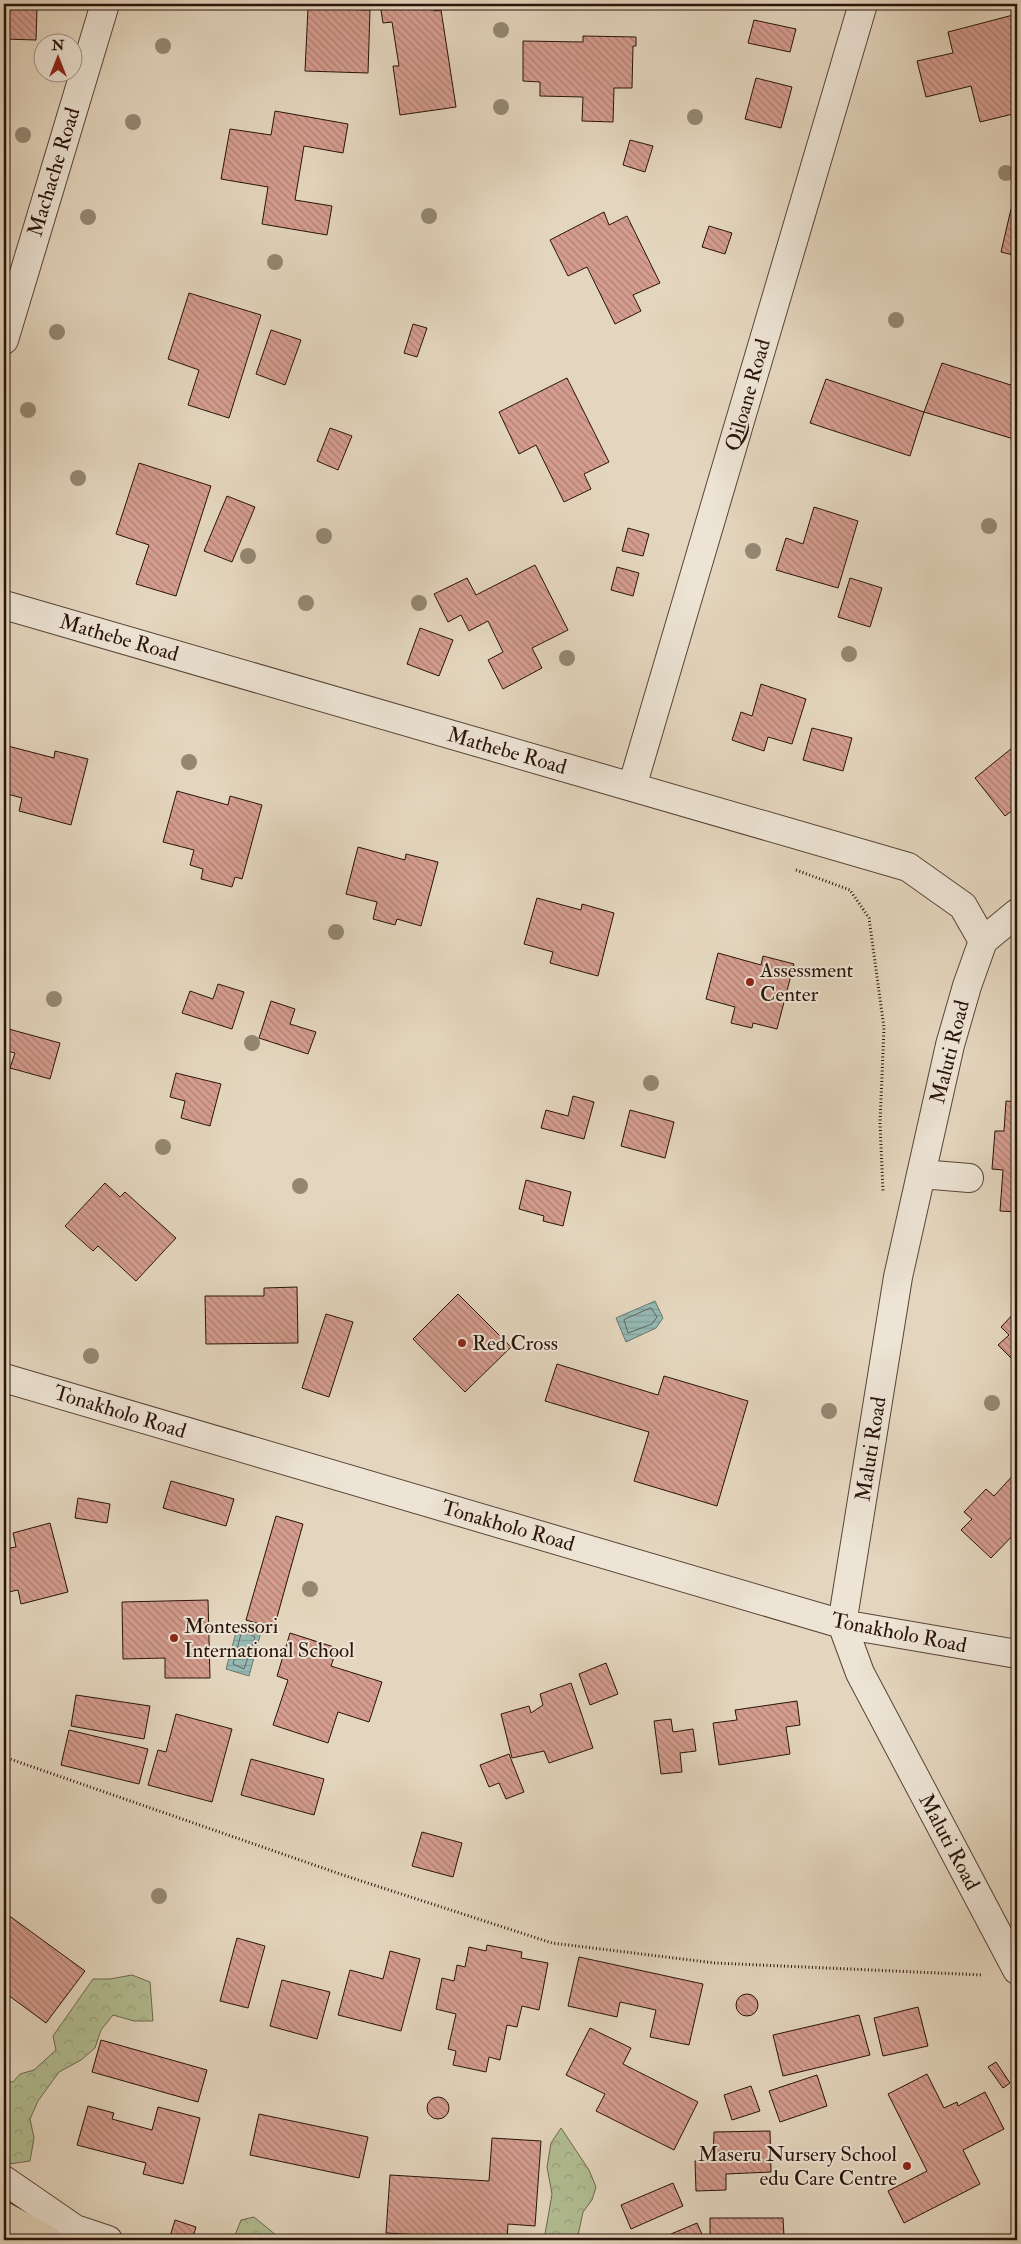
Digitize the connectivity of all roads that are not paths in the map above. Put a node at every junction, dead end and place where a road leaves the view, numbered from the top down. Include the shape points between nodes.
1 (105, 4) edge
2 (863, 4) edge
3 (4, 340) edge
4 (4, 605) edge
5 (632, 787) junction
6 (1017, 912) edge
7 (983, 941) junction
8 (921, 1174) junction
9 (969, 1178) dead end
10 (4, 1378) edge
11 (842, 1624) junction
12 (1017, 1654) edge
13 (1017, 1970) edge
14 (4, 2180) edge
15 (4, 2216) edge
16 (47, 2240) edge
17 (108, 2240) edge

1 - 3 street, Machache Road
2 - 5 street, Qiloane Road
4 - 5 street, Mathebe Road
5 - 7 street, Mathebe Road via 908,867 963,906
6 - 7 street, Maluti Road
7 - 8 street, Maluti Road via 950,1045
8 - 9 street
8 - 11 street, Maluti Road via 898,1277
10 - 11 street, Tonakholo Road
11 - 12 street, Tonakholo Road
11 - 13 street, Maluti Road via 860,1673
14 - 17 street via 75,2229
15 - 16 highway

